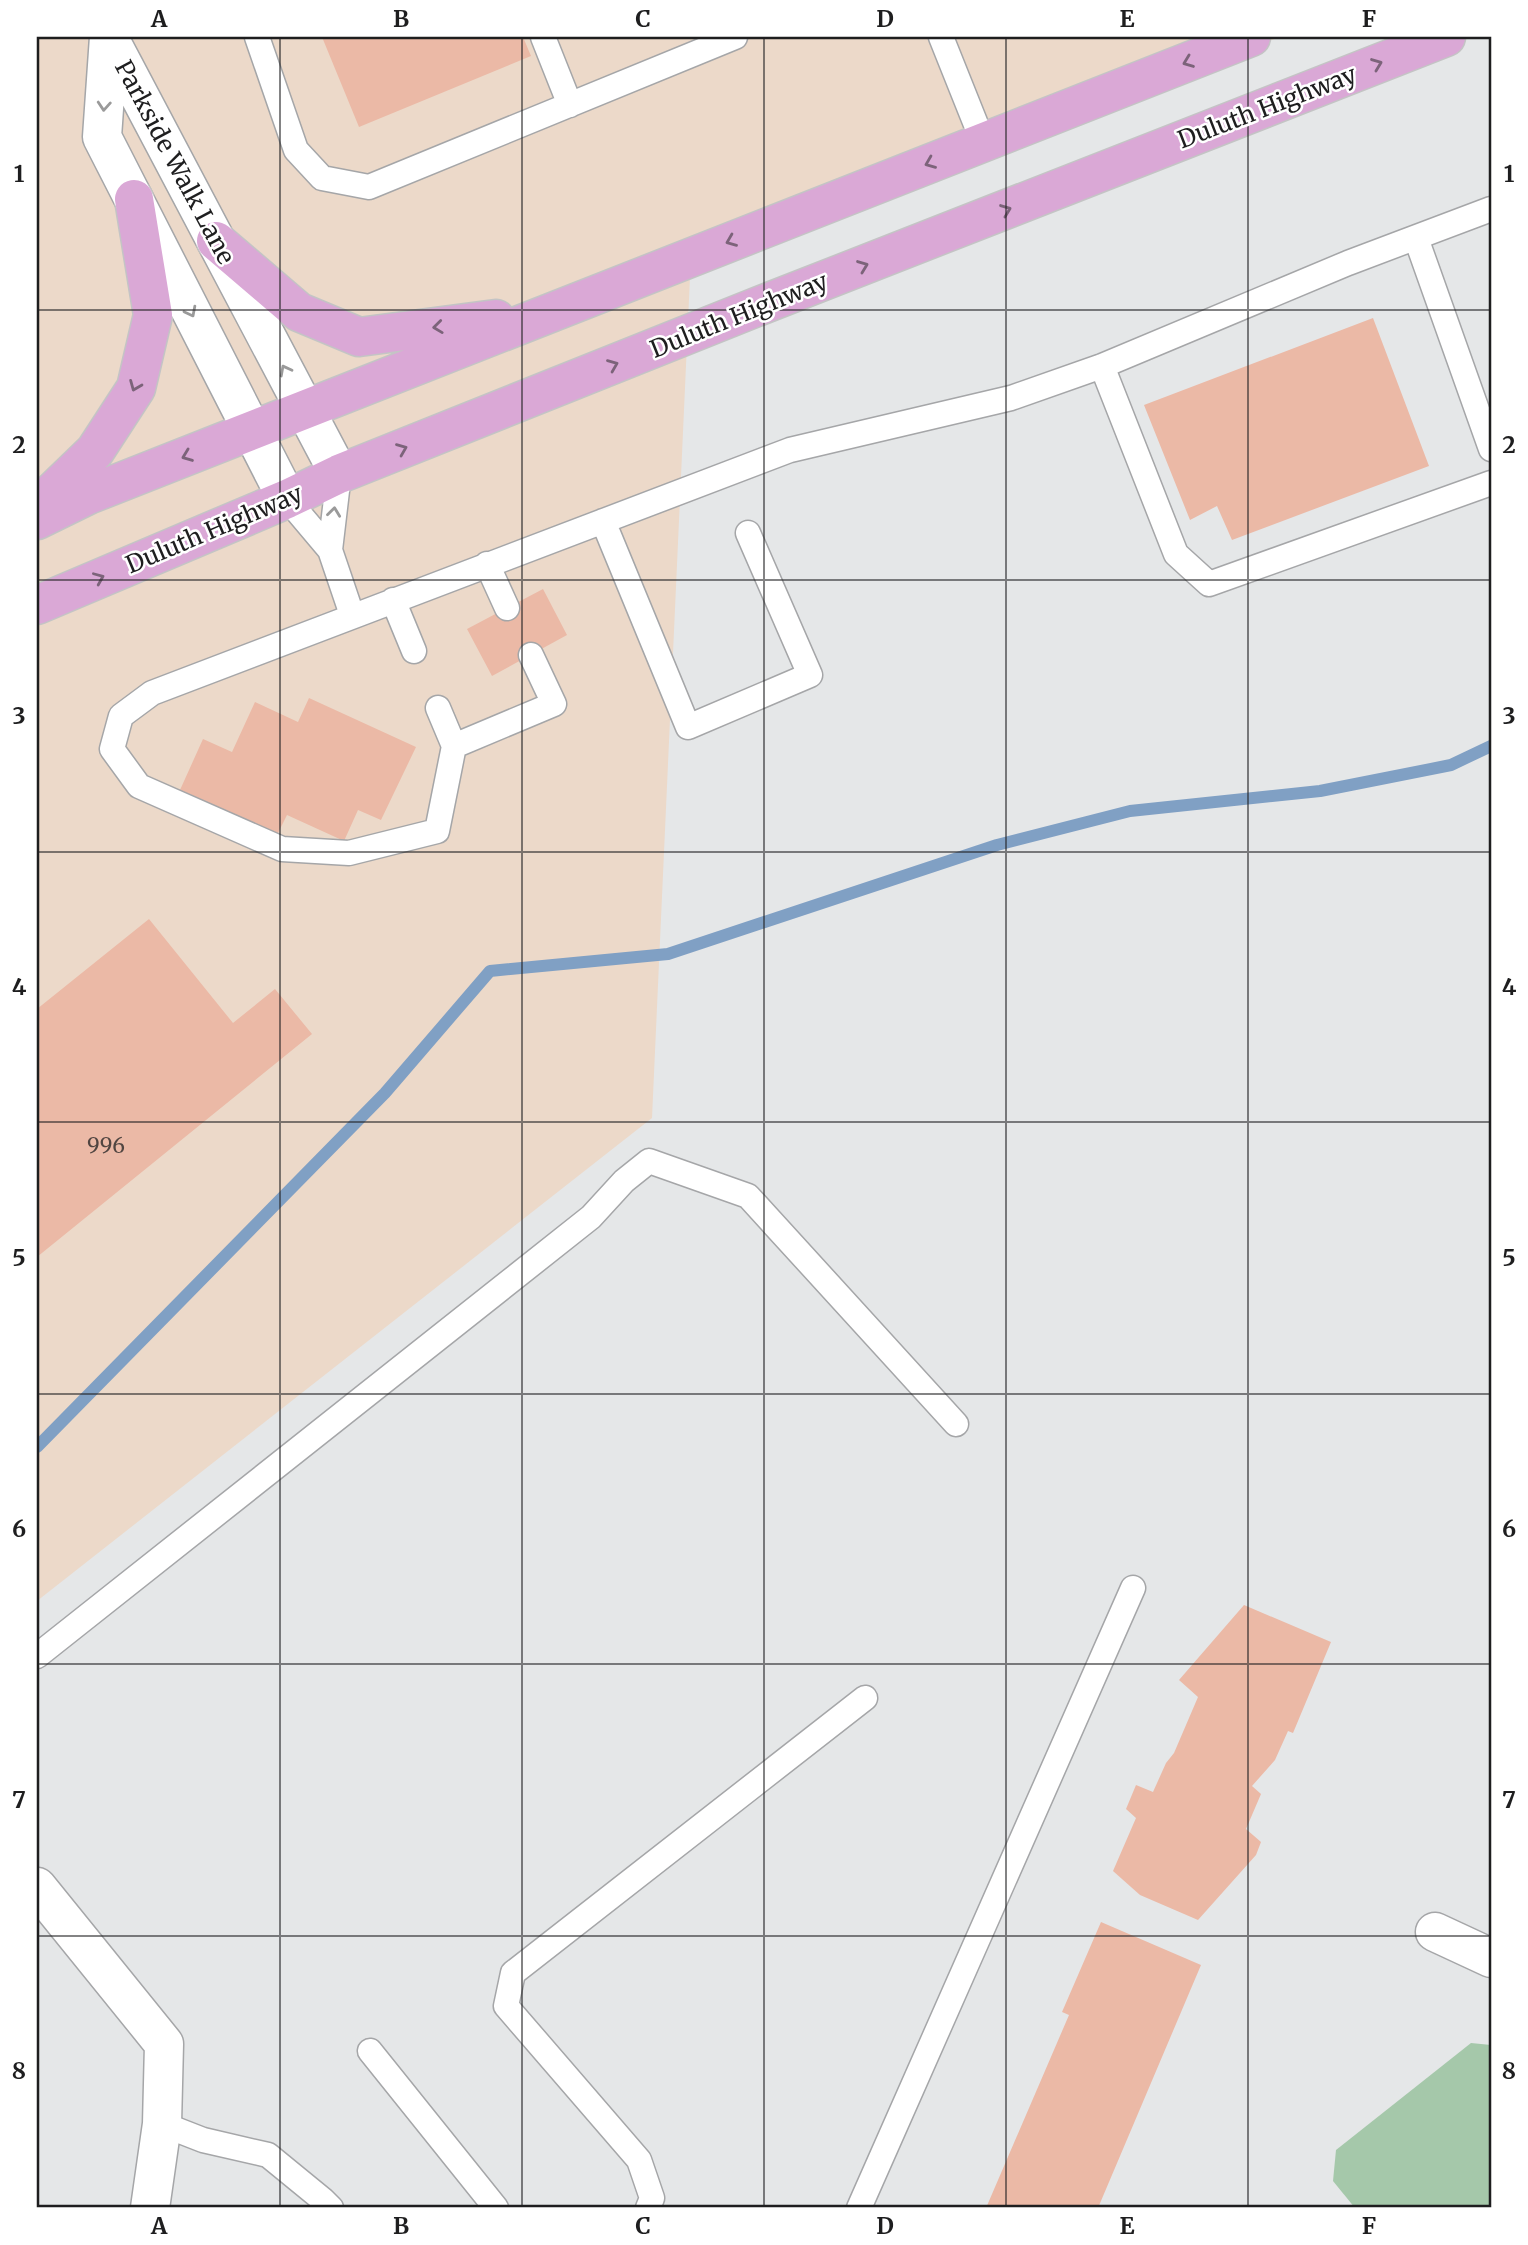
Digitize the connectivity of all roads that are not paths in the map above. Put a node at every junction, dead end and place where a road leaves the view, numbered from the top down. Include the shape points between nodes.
1 (109, 37) edge
2 (257, 37) edge
3 (543, 37) edge
4 (736, 37) edge
5 (940, 37) edge
6 (1251, 37) edge
7 (1447, 37) edge
8 (570, 105) junction
9 (983, 142) junction
10 (134, 199) junction
11 (1491, 209) edge
12 (1416, 238) junction
13 (216, 241) junction
14 (554, 311) junction
15 (1102, 366) junction
16 (306, 409) junction
17 (251, 431) junction
18 (1491, 449) edge
19 (339, 474) junction
20 (1491, 483) edge
21 (287, 499) junction
22 (37, 508) edge
23 (37, 520) edge
24 (603, 521) junction
25 (748, 533) dead end
26 (330, 550) junction
27 (487, 564) junction
28 (393, 600) junction
29 (37, 605) edge
30 (507, 608) dead end
31 (352, 615) junction
32 (414, 651) dead end
33 (531, 655) dead end
34 (438, 708) dead end
35 (454, 746) junction
36 (956, 1424) dead end
37 (1133, 1588) dead end
38 (37, 1656) edge
39 (865, 1698) dead end
40 (37, 1887) edge
41 (1434, 1932) dead end
42 (1491, 1958) edge
43 (370, 2052) dead end
44 (162, 2124) junction
45 (150, 2208) edge
46 (331, 2208) edge
47 (496, 2208) edge
48 (648, 2208) edge
49 (859, 2208) edge

1 -> 10 street, Parkside Walk Lane via 102,137
1 - 13 street, Parkside Walk Lane
2 - 8 lane via 296,150 322,178 369,187
3 - 8 lane
4 - 8 lane
5 - 9 lane
6 -> 9 main road
19 -> 7 main road, Duluth Highway
9 -> 14 main road
10 -> 17 street, Parkside Walk Lane
10 -> 22 main road via 153,315 136,388 96,451
11 - 12 lane
12 - 15 lane
12 - 18 lane
14 -> 13 main road via 359,337 299,312
16 -> 13 street, Parkside Walk Lane
14 - 16 main road
15 - 20 lane via 1176,554 1209,584
15 - 24 lane via 1011,398 790,450
16 - 17 main road
16 - 19 street, Parkside Walk Lane
17 - 21 street, Parkside Walk Lane
17 -> 23 main road
19 - 21 main road, Duluth Highway
26 -> 19 lane
21 - 26 lane
29 -> 21 main road, Duluth Highway
24 - 25 lane via 688,727 810,676
24 - 27 lane
26 - 31 lane
27 - 28 lane
27 - 30 lane
28 - 31 lane
28 - 32 lane
31 - 35 lane via 152,693 121,716 112,749 139,786 282,849 349,853 437,831
33 - 35 lane via 554,704
34 - 35 lane
36 - 38 lane via 748,1196 649,1161 592,1217
37 - 49 lane
39 - 48 lane via 513,1973 506,2006 639,2160 652,2198
40 - 44 street via 164,2044
41 - 42 street
43 - 47 lane
44 - 45 street
44 - 46 lane via 203,2140 268,2155

